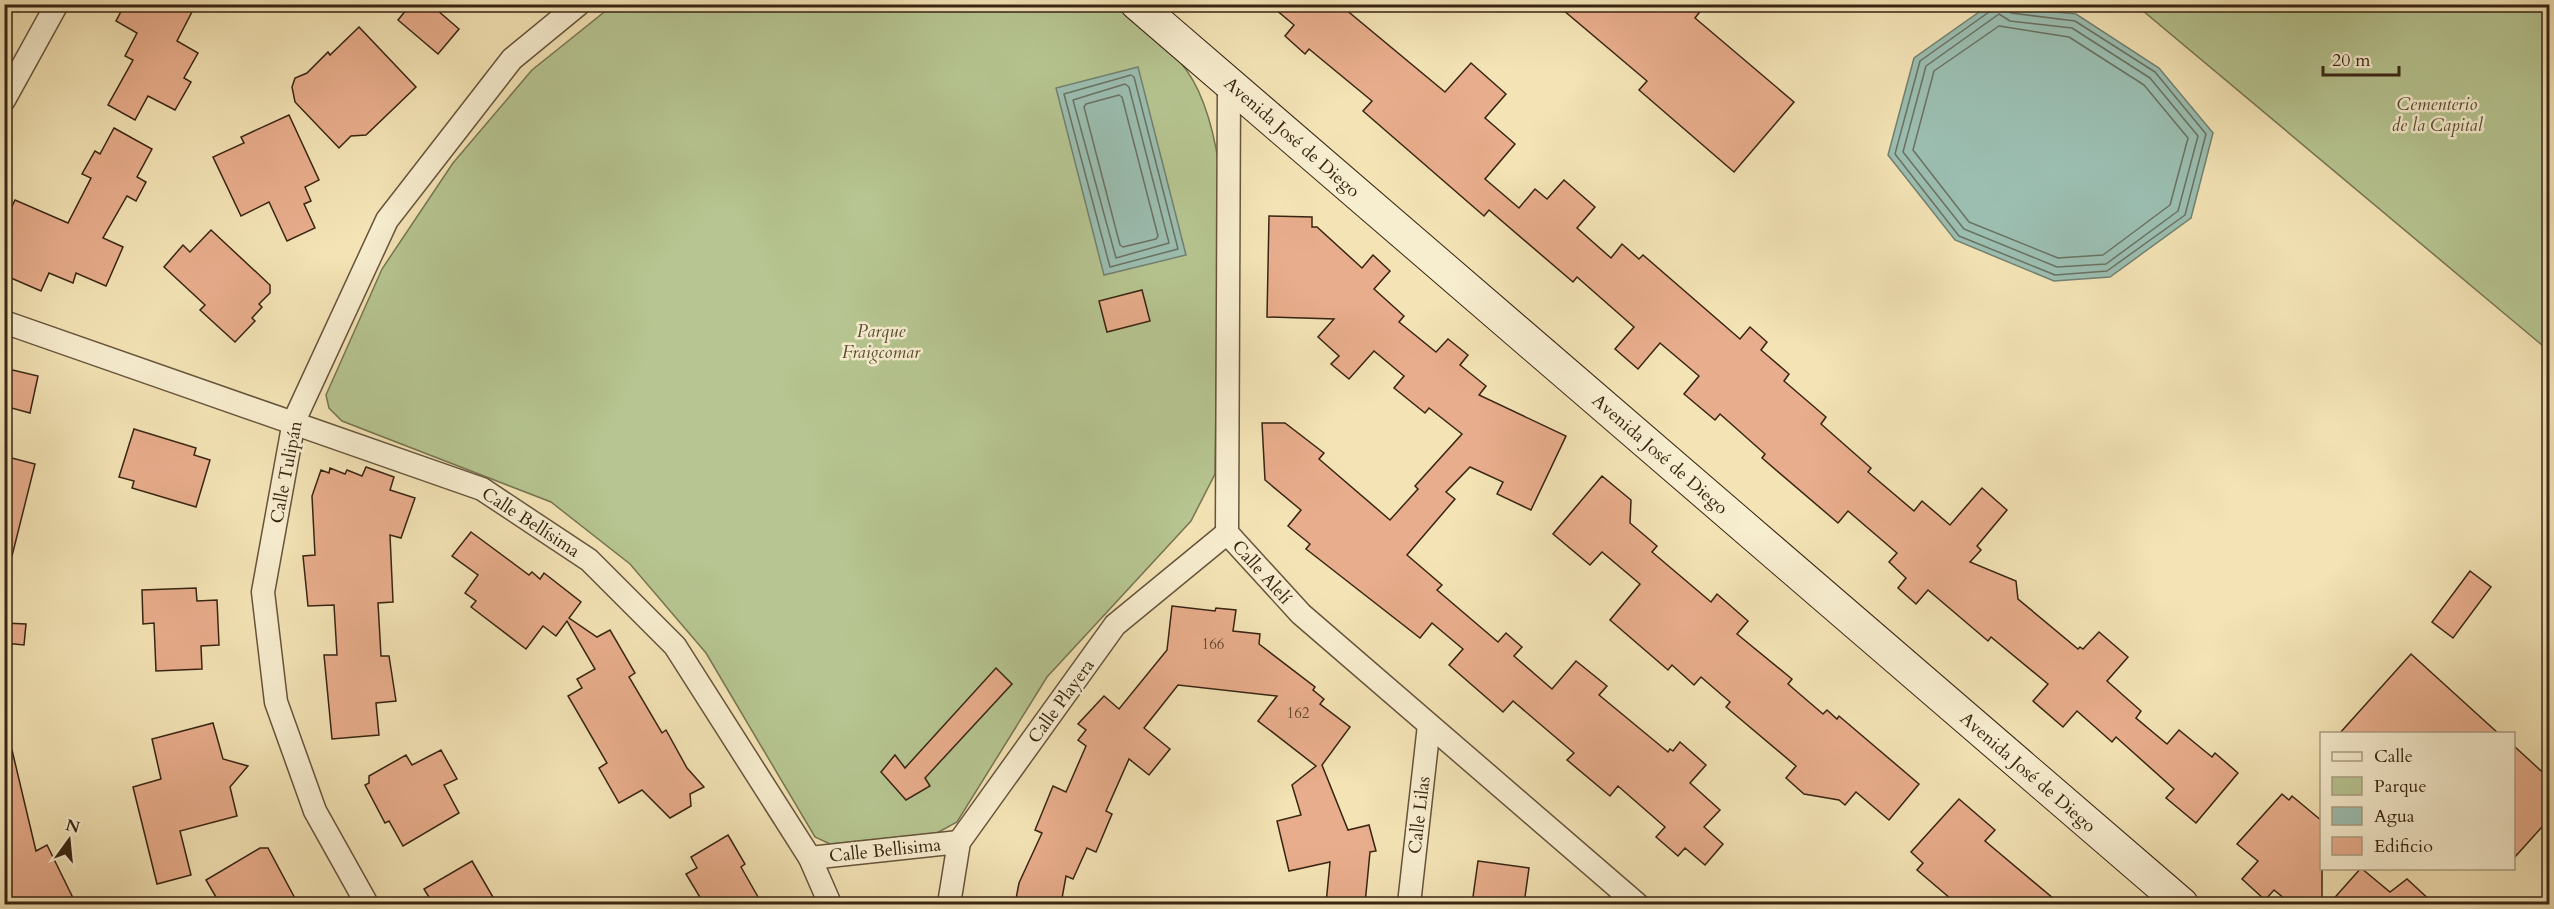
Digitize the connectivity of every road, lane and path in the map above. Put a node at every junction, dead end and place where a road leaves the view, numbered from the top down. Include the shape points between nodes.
1 (57, 4) edge
2 (579, 4) edge
3 (1137, 4) edge
4 (1229, 83) junction
5 (4, 100) edge
6 (4, 322) edge
7 (294, 421) junction
8 (1227, 533) junction
9 (1429, 725) junction
10 (959, 842) junction
11 (810, 858) junction
12 (367, 904) edge
13 (830, 904) edge
14 (949, 904) edge
15 (1408, 904) edge
16 (1637, 904) edge
17 (2182, 904) edge

1 - 5 street
2 - 7 street, Calle Tulipán via 512,59 387,220
3 - 4 street, Avenida José de Diego
4 - 8 street, Calle Alelí
4 - 17 street, Avenida José de Diego
6 - 7 street, Calle Bellísima
7 - 11 street, Calle Bellísima via 482,489 590,560 675,646
7 - 12 street, Calle Tulipán via 263,592 276,702 315,812
8 - 9 street, Calle Alelí via 1300,614
8 - 10 street, Calle Playera via 1115,626
9 - 15 street, Calle Lilas
9 - 16 street, Calle Alelí
10 - 11 street, Calle Bellisima
10 - 14 street, Calle Playera
11 - 13 street, Calle Bellísima

